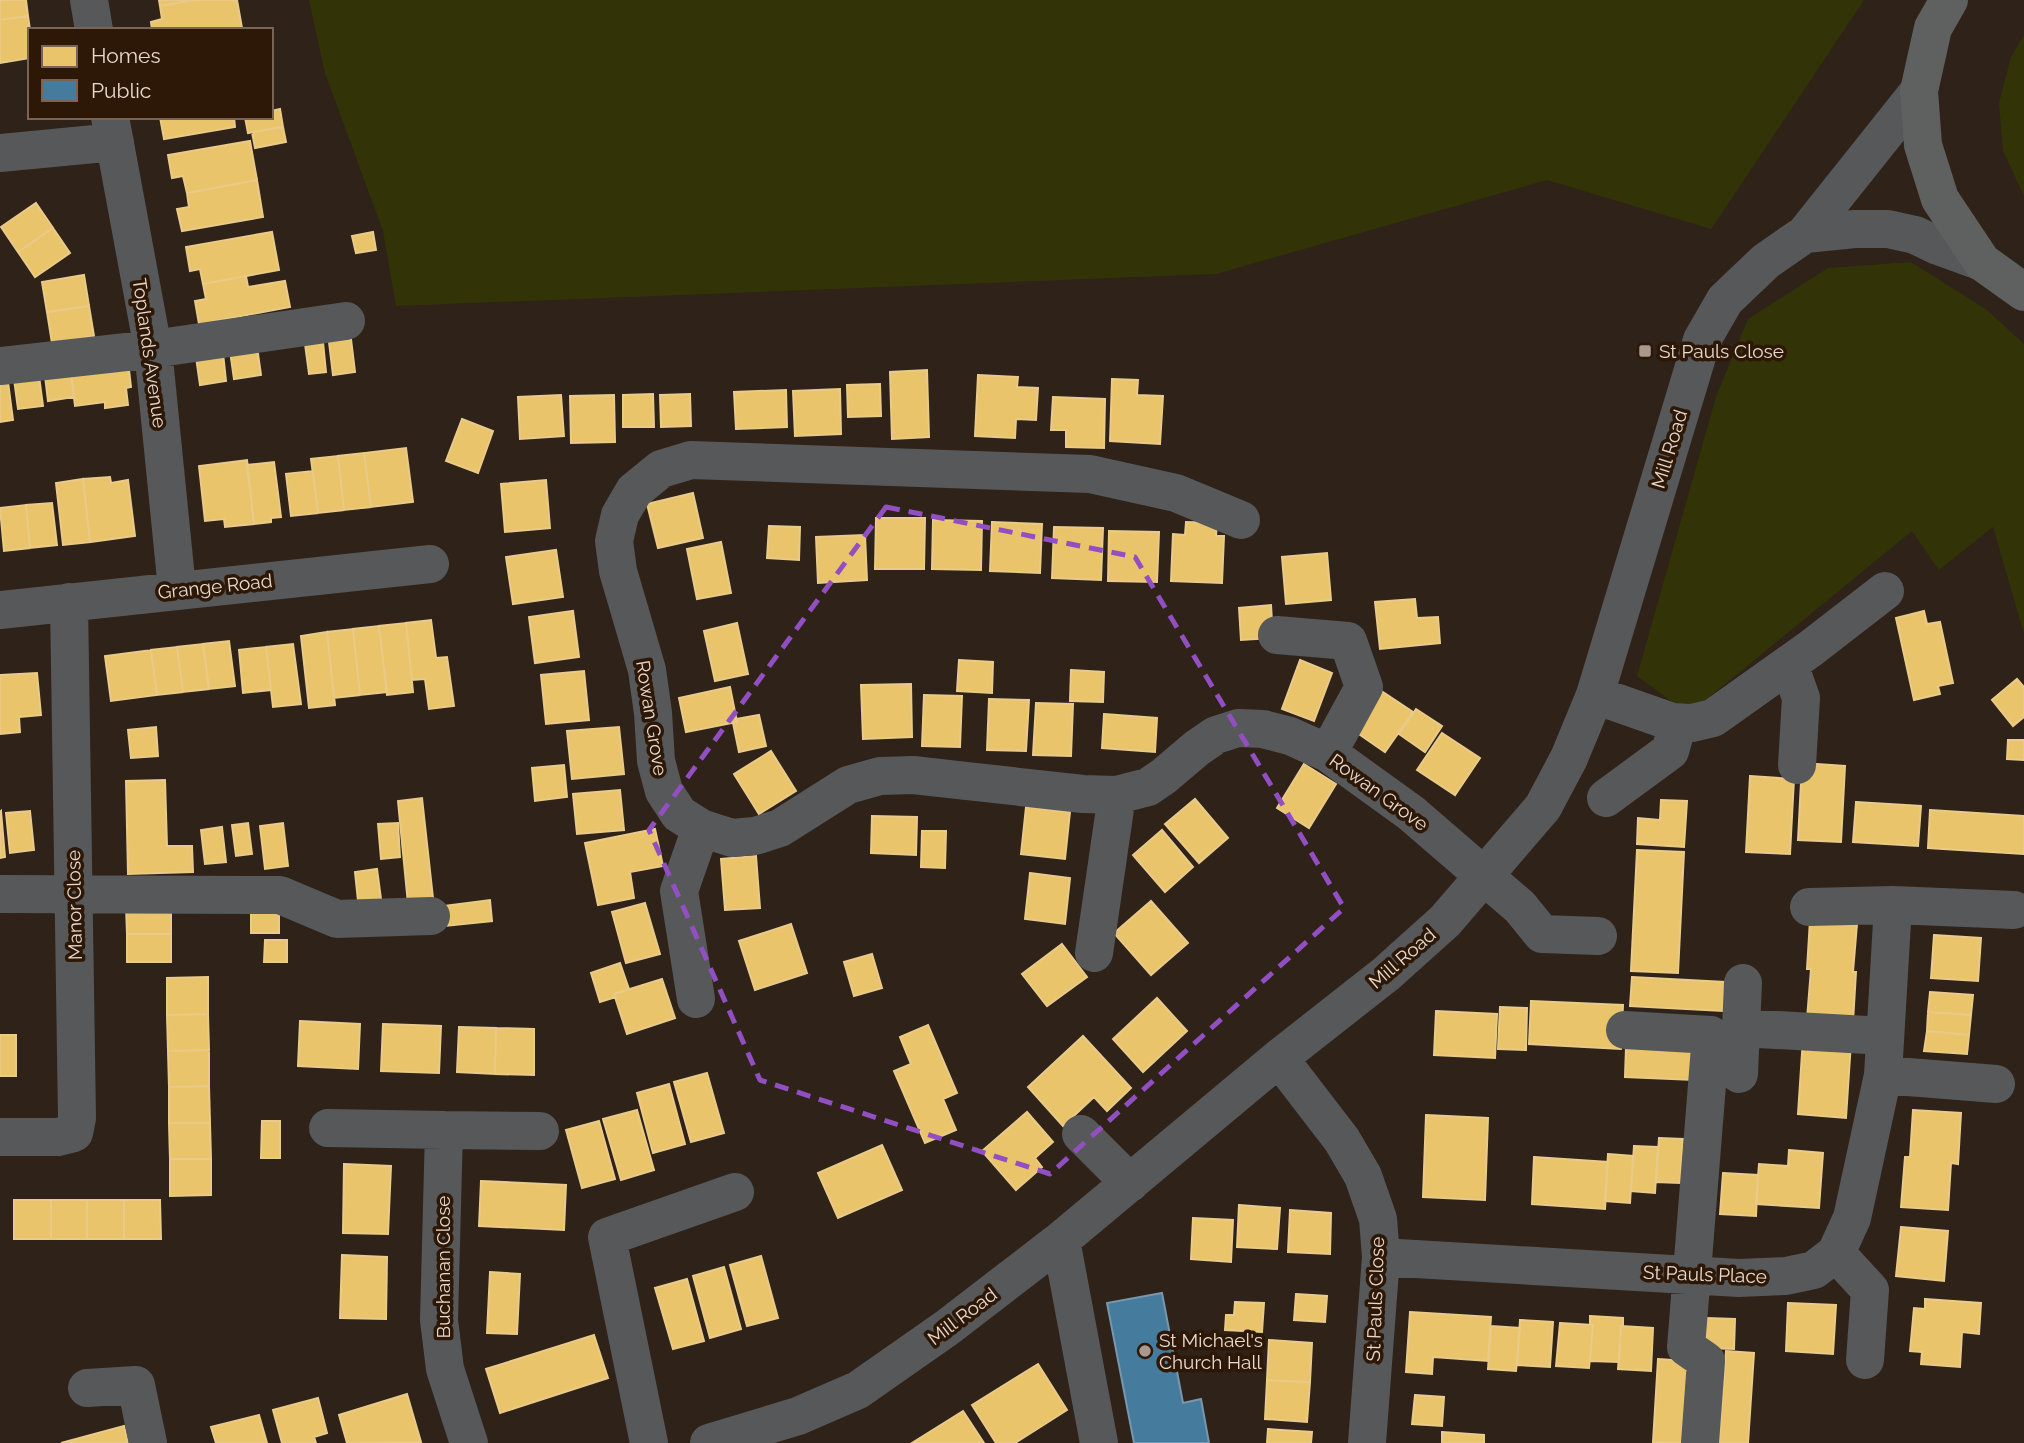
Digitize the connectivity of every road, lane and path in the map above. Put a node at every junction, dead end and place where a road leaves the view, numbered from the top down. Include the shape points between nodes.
1 (89, 0) edge
2 (1949, 0) edge
3 (94, 28) edge
4 (1919, 91) junction
5 (113, 130) edge
6 (0, 153) edge
7 (1805, 234) junction
8 (1982, 262) junction
9 (2024, 292) edge
10 (346, 321) dead end
11 (153, 349) junction
12 (0, 366) edge
13 (1241, 520) dead end
14 (429, 564) dead end
15 (177, 589) junction
16 (1885, 591) dead end
17 (69, 602) junction
18 (0, 610) edge
19 (1277, 635) dead end
20 (1789, 664) junction
21 (1595, 695) junction
22 (1678, 723) junction
23 (1328, 753) junction
24 (1797, 765) dead end
25 (1117, 795) junction
26 (1606, 798) dead end
27 (701, 828) junction
28 (1484, 876) junction
29 (0, 894) edge
30 (74, 895) junction
31 (1894, 905) junction
32 (1809, 907) dead end
33 (2014, 910) dead end
34 (431, 916) dead end
35 (1598, 936) dead end
36 (1094, 953) dead end
37 (1743, 983) dead end
38 (696, 999) dead end
39 (1741, 1028) junction
40 (1625, 1030) dead end
41 (1885, 1037) junction
42 (1279, 1058) junction
43 (1739, 1074) dead end
44 (1883, 1075) junction
45 (1996, 1084) dead end
46 (328, 1128) dead end
47 (444, 1130) junction
48 (540, 1131) dead end
49 (1081, 1134) dead end
50 (0, 1138) edge
51 (1130, 1183) junction
52 (734, 1192) dead end
53 (1061, 1240) junction
54 (1836, 1253) junction
55 (1381, 1257) junction
56 (1691, 1275) junction
57 (1865, 1360) dead end
58 (87, 1388) dead end
59 (803, 1429) edge
60 (148, 1443) edge
61 (469, 1443) edge
62 (649, 1443) edge
63 (709, 1443) edge
64 (1099, 1443) edge
65 (1367, 1443) edge
66 (1700, 1443) edge

1 - 3 street
2 - 4 main road via 1933,28
4 - 7 street, Mill Road
4 - 8 main road via 1923,145 1940,199
5 - 6 street
5 - 11 street, Toplands Avenue
7 - 8 street, Mill Road via 1888,229 1915,234
7 - 21 street, Mill Road via 1766,261 1725,300 1702,340
8 - 9 main road
10 - 11 street
11 - 12 street
11 - 15 street, Toplands Avenue
13 - 27 street, Rowan Grove via 1176,493 1090,474 691,460 661,469 634,491 620,515 614,541 618,571 647,670 656,761 664,792 679,814
14 - 15 street, Grange Road
15 - 17 street, Grange Road
16 - 20 street
17 - 18 street, Grange Road
17 - 30 street, Manor Close
19 - 23 street via 1348,641 1364,687
20 - 22 street via 1713,718
20 - 24 street via 1801,698
21 - 22 street
21 - 28 street, Mill Road via 1543,807
22 - 26 street via 1670,751
23 - 25 street, Rowan Grove via 1290,736 1238,728 1216,735 1148,787
23 - 28 street, Rowan Grove via 1411,813
25 - 27 street, Rowan Grove via 913,775 880,776 848,785 780,828 755,836 732,838
25 - 36 street
27 - 38 street via 679,891
28 - 35 street, Rowan Grove via 1542,933
28 - 42 street, Mill Road via 1445,921
29 - 30 street
30 - 34 street via 280,895 337,919
30 - 50 street, Manor Close via 74,1133
31 - 32 street
31 - 33 street
31 - 41 street
37 - 39 street
39 - 41 street
39 - 43 street
40 - 56 street via 1711,1035
41 - 44 street
42 - 51 street, Mill Road
42 - 55 street, St Pauls Close via 1342,1140 1363,1177 1378,1219
44 - 45 street
44 - 54 street via 1852,1218
46 - 47 street
47 - 48 street
47 - 61 street, Buchanan Close via 439,1320 445,1369
49 - 51 street
51 - 53 street, Mill Road
52 - 62 street via 607,1237
53 - 59 street, Mill Road via 948,1328
53 - 64 street
54 - 56 street, St Pauls Place via 1814,1270 1786,1276
54 - 57 street via 1870,1290
55 - 56 street, St Pauls Place
55 - 65 street, St Pauls Close
56 - 66 street via 1686,1347 1706,1361
58 - 60 street via 136,1385
59 - 63 street, Mill Road

